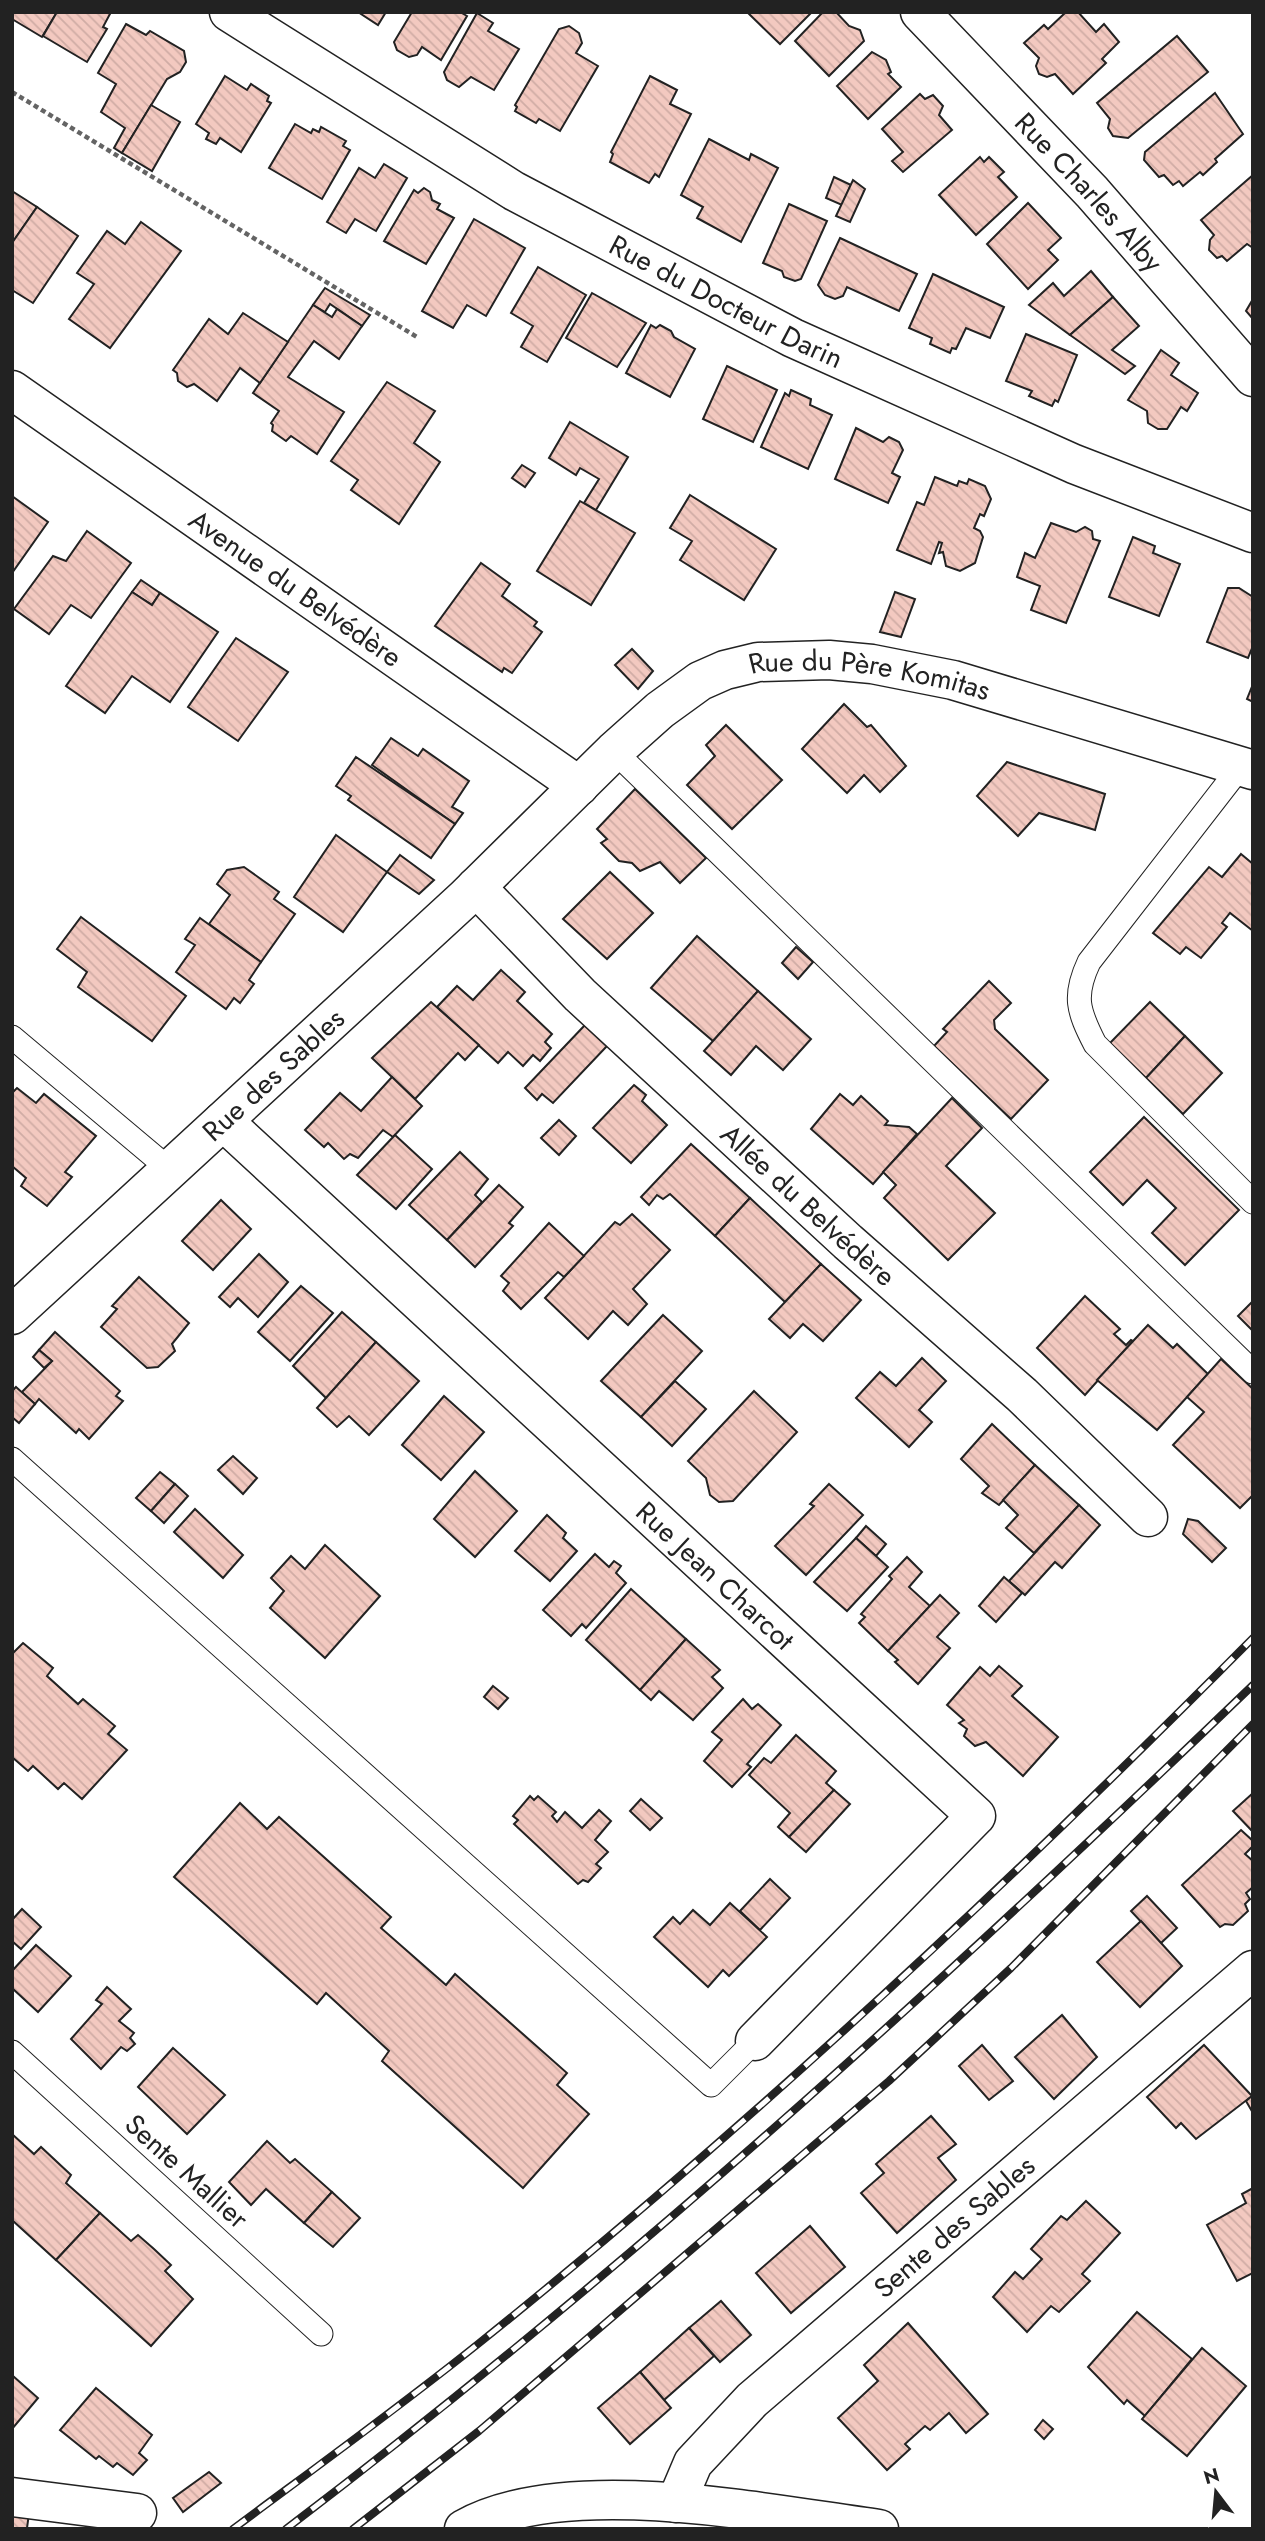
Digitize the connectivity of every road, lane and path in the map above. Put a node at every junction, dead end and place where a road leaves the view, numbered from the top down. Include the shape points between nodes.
1 (229, 12) edge
2 (920, 12) edge
3 (12, 93) edge
4 (418, 337) dead end
5 (1253, 377) edge
6 (12, 390) edge
7 (1253, 533) edge
8 (614, 751) junction
9 (1247, 768) edge
10 (579, 786) junction
11 (532, 830) joint
12 (476, 887) junction
13 (12, 1037) edge
14 (223, 1121) junction
15 (169, 1169) junction
16 (1253, 1202) edge
17 (12, 1315) edge
18 (1253, 1371) edge
19 (12, 1460) edge
20 (1148, 1517) dead end
21 (1253, 1970) edge
22 (755, 2041) joint
23 (12, 2052) edge
24 (321, 2334) dead end
25 (12, 2497) edge
26 (676, 2503) junction
27 (137, 2513) dead end
28 (576, 2515) edge
29 (464, 2529) edge
30 (879, 2529) edge

1 - 7 street, Rue du Docteur Darin via 514,191 793,338 1074,464
2 - 5 street, Rue Charles Alby via 1092,192
3 - 4 path
6 - 10 street, Avenue du Belvédère
8 - 9 street, Rue du Père Komitas via 700,681 758,663 829,660 953,680
8 - 10 street, Rue du Père Komitas
8 - 18 lane
9 - 16 lane via 1088,962 1078,986 1081,1017 1095,1044
10 - 11 street, Rue du Père Komitas
11 - 12 street, Rue des Sables
12 - 14 street, Rue des Sables
12 - 20 street, Allée du Belvédère via 580,995 1021,1395
13 - 15 lane
14 - 15 street, Rue des Sables
14 - 22 street, Rue Jean Charcot via 976,1816
15 - 17 street, Rue des Sables
19 - 22 lane via 711,2085
21 - 26 street, Sente des Sables via 752,2400 693,2463
23 - 24 lane, Sente Mallier
25 - 27 street
26 - 28 street
26 - 30 street
28 - 29 street via 504,2510

